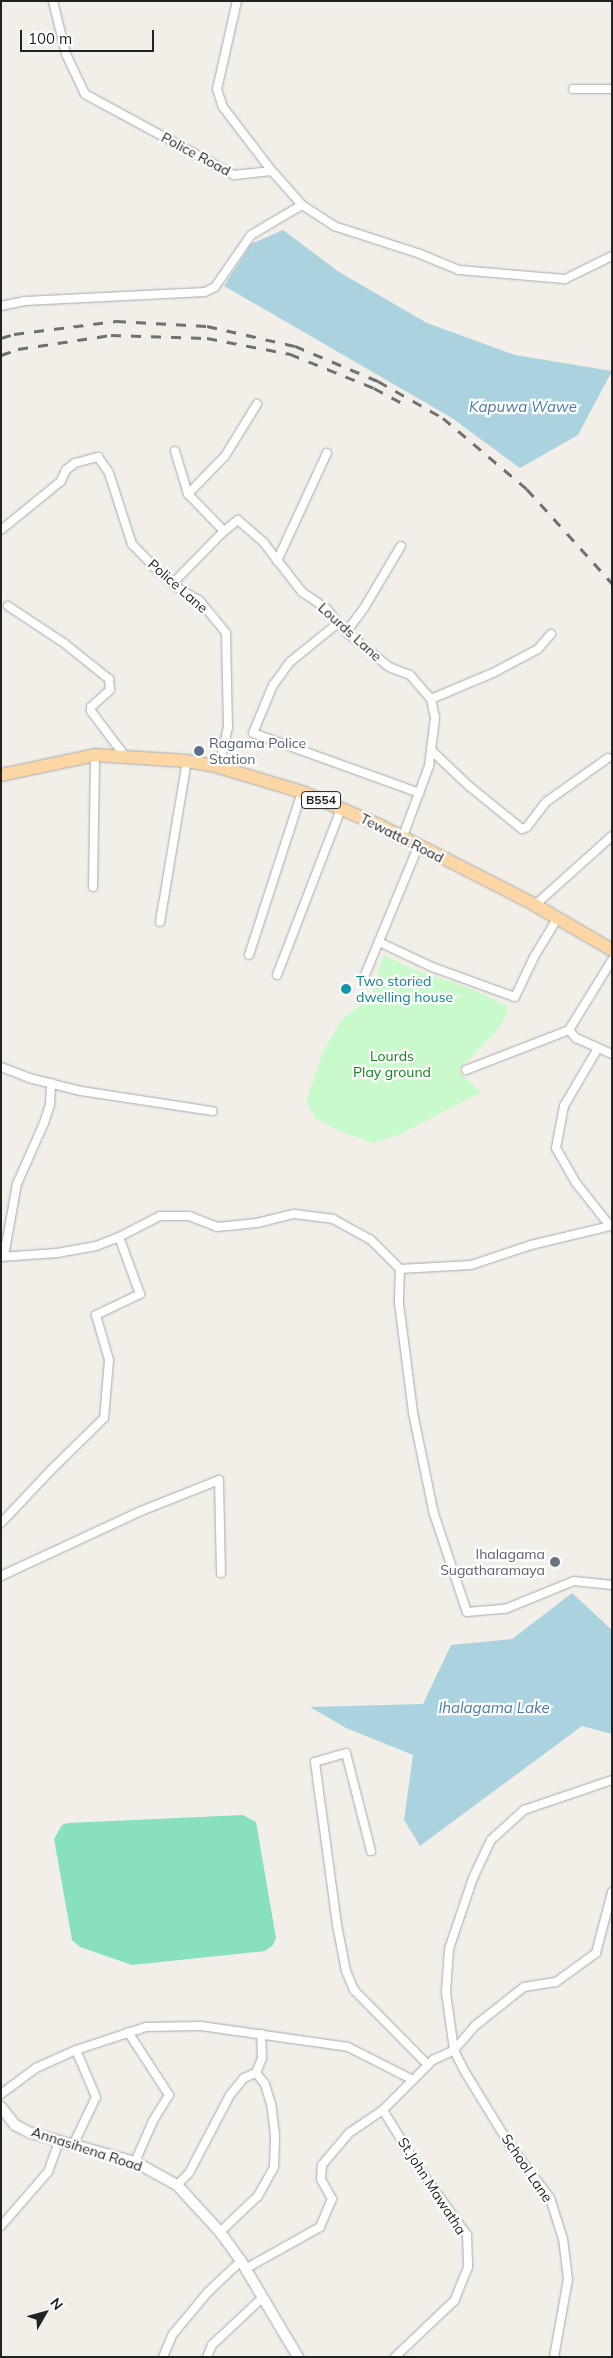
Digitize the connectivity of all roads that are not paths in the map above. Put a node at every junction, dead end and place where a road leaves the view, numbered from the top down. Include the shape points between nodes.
1 (53, 1) edge
2 (236, 1) edge
3 (573, 89) dead end
4 (612, 89) edge
5 (272, 171) junction
6 (302, 204) junction
7 (612, 256) edge
8 (1, 306) edge
9 (257, 404) dead end
10 (174, 451) dead end
11 (327, 453) dead end
12 (188, 494) junction
13 (1, 530) edge
14 (224, 532) junction
15 (401, 546) dead end
16 (277, 561) junction
17 (174, 582) junction
18 (8, 606) dead end
19 (338, 623) junction
20 (346, 632) junction
21 (551, 634) dead end
22 (431, 699) junction
23 (431, 750) junction
24 (95, 755) junction
25 (124, 755) junction
26 (608, 758) dead end
27 (187, 761) junction
28 (219, 768) junction
29 (1, 775) edge
30 (302, 792) junction
31 (420, 793) junction
32 (341, 809) junction
33 (403, 836) junction
34 (612, 836) edge
35 (418, 847) junction
36 (93, 887) dead end
37 (535, 905) junction
38 (557, 919) junction
39 (160, 922) dead end
40 (379, 942) junction
41 (612, 950) edge
42 (249, 956) dead end
43 (612, 960) edge
44 (277, 975) dead end
45 (365, 975) dead end
46 (569, 1030) junction
47 (598, 1048) junction
48 (612, 1054) edge
49 (1, 1067) edge
50 (466, 1070) dead end
51 (51, 1082) junction
52 (212, 1111) dead end
53 (611, 1227) edge
54 (119, 1237) junction
55 (3, 1257) edge
56 (400, 1269) junction
57 (1, 1523) edge
58 (221, 1573) dead end
59 (1, 1576) edge
60 (612, 1585) edge
61 (612, 1780) edge
62 (371, 1852) dead end
63 (612, 1892) edge
64 (128, 2032) junction
65 (261, 2034) junction
66 (76, 2050) junction
67 (454, 2050) junction
68 (428, 2065) junction
69 (256, 2073) junction
70 (413, 2080) junction
71 (1, 2094) edge
72 (1, 2106) edge
73 (383, 2110) junction
74 (60, 2141) junction
75 (73, 2145) junction
76 (135, 2162) junction
77 (177, 2185) junction
78 (1, 2226) edge
79 (220, 2232) junction
80 (243, 2265) junction
81 (261, 2299) junction
82 (162, 2357) edge
83 (207, 2357) edge
84 (298, 2357) edge
85 (395, 2357) edge
86 (554, 2357) edge

1 - 5 street, Police Road via 66,54 85,94 234,175
2 - 5 street via 217,89 223,107
3 - 4 street
5 - 6 street
6 - 7 street via 334,226 459,270 565,279
6 - 8 street via 251,235 216,287 205,292 25,301
9 - 12 street via 225,456
10 - 12 street
11 - 16 street
12 - 14 street
13 - 17 street, Police Lane via 61,481 66,470 75,463 98,457 109,473 132,544 158,571
14 - 16 street, Lourds Lane via 238,520 264,543
14 - 17 street, Lourds Lane
15 - 20 street
16 - 19 street, Lourds Lane via 302,592 326,608
17 - 28 street, Police Lane via 200,601 226,633 228,726
18 - 25 street via 64,643 108,679 110,690 91,707 91,712
19 - 20 street, Lourds Lane
19 - 31 street via 290,662 273,685 253,733
20 - 22 street, Lourds Lane via 389,667 410,675
21 - 22 street via 538,649 494,673
22 - 23 street via 435,718
23 - 26 street via 522,829 546,802
23 - 31 street
24 - 25 main road, Tewatta Road / B554
24 - 29 main road, Tewatta Road / B554
24 - 36 street
25 - 27 main road, Tewatta Road / B554
27 - 28 main road, Tewatta Road / B554
27 - 39 street
28 - 30 main road, Tewatta Road / B554
30 - 32 main road, Tewatta Road / B554
30 - 42 street
31 - 33 street
32 - 33 main road, Tewatta Road / B554
32 - 44 street
33 - 35 main road, Tewatta Road / B554
34 - 37 street
35 - 37 main road, Tewatta Road / B554
35 - 40 street
37 - 38 main road, Tewatta Road / B554
38 - 40 street via 534,957 516,997 432,967
38 - 41 main road, Tewatta Road / B554
40 - 45 street
43 - 46 street
46 - 47 street via 576,1038
46 - 50 street
47 - 48 street
47 - 53 street via 564,1106 556,1148 576,1184
49 - 51 street
51 - 52 street via 82,1091
51 - 55 street via 50,1104 44,1123 17,1184
53 - 56 street via 531,1245 471,1265
54 - 55 street via 96,1246 57,1253
54 - 56 street via 160,1216 188,1216 217,1227 256,1223 294,1214 334,1219 371,1240
54 - 57 street via 140,1294 96,1315 109,1360 104,1418
56 - 60 street via 399,1302 413,1413 434,1514 467,1612 505,1609 574,1581
58 - 59 street via 219,1480 141,1511
61 - 67 street, School Lane via 524,1810 491,1840 473,1878 449,1949 446,1992
62 - 68 street via 346,1753 315,1762 346,1971 354,1990
63 - 67 street via 596,1953 556,1982 524,1987 476,2025
64 - 65 street via 146,2027 201,2026
64 - 66 street
64 - 76 street via 169,2095 153,2121
65 - 69 street via 262,2058
65 - 70 street via 348,2047
66 - 71 street via 36,2068
66 - 75 street via 96,2097
67 - 68 street
67 - 86 street, School Lane via 511,2147 550,2198 563,2239 568,2279
68 - 70 street
69 - 77 street via 244,2078 230,2095 189,2172
69 - 79 street via 265,2084 271,2104 275,2135 274,2167 258,2196
70 - 73 street
72 - 74 street, Annasihena Road via 15,2124 31,2133
73 - 80 street via 349,2134 322,2165 321,2179 332,2199 320,2227
73 - 85 street, St.John Mawatha via 466,2235 467,2243 468,2267 456,2300
74 - 75 street, Annasihena Road
74 - 78 street via 48,2172
75 - 76 street, Annasihena Road
76 - 77 street, Annasihena Road
77 - 79 street, Annasihena Road
79 - 80 street, Annasihena Road
80 - 81 street, Annasihena Road
80 - 82 street via 208,2292 174,2334
81 - 83 street via 212,2345
81 - 84 street, Annasihena Road

